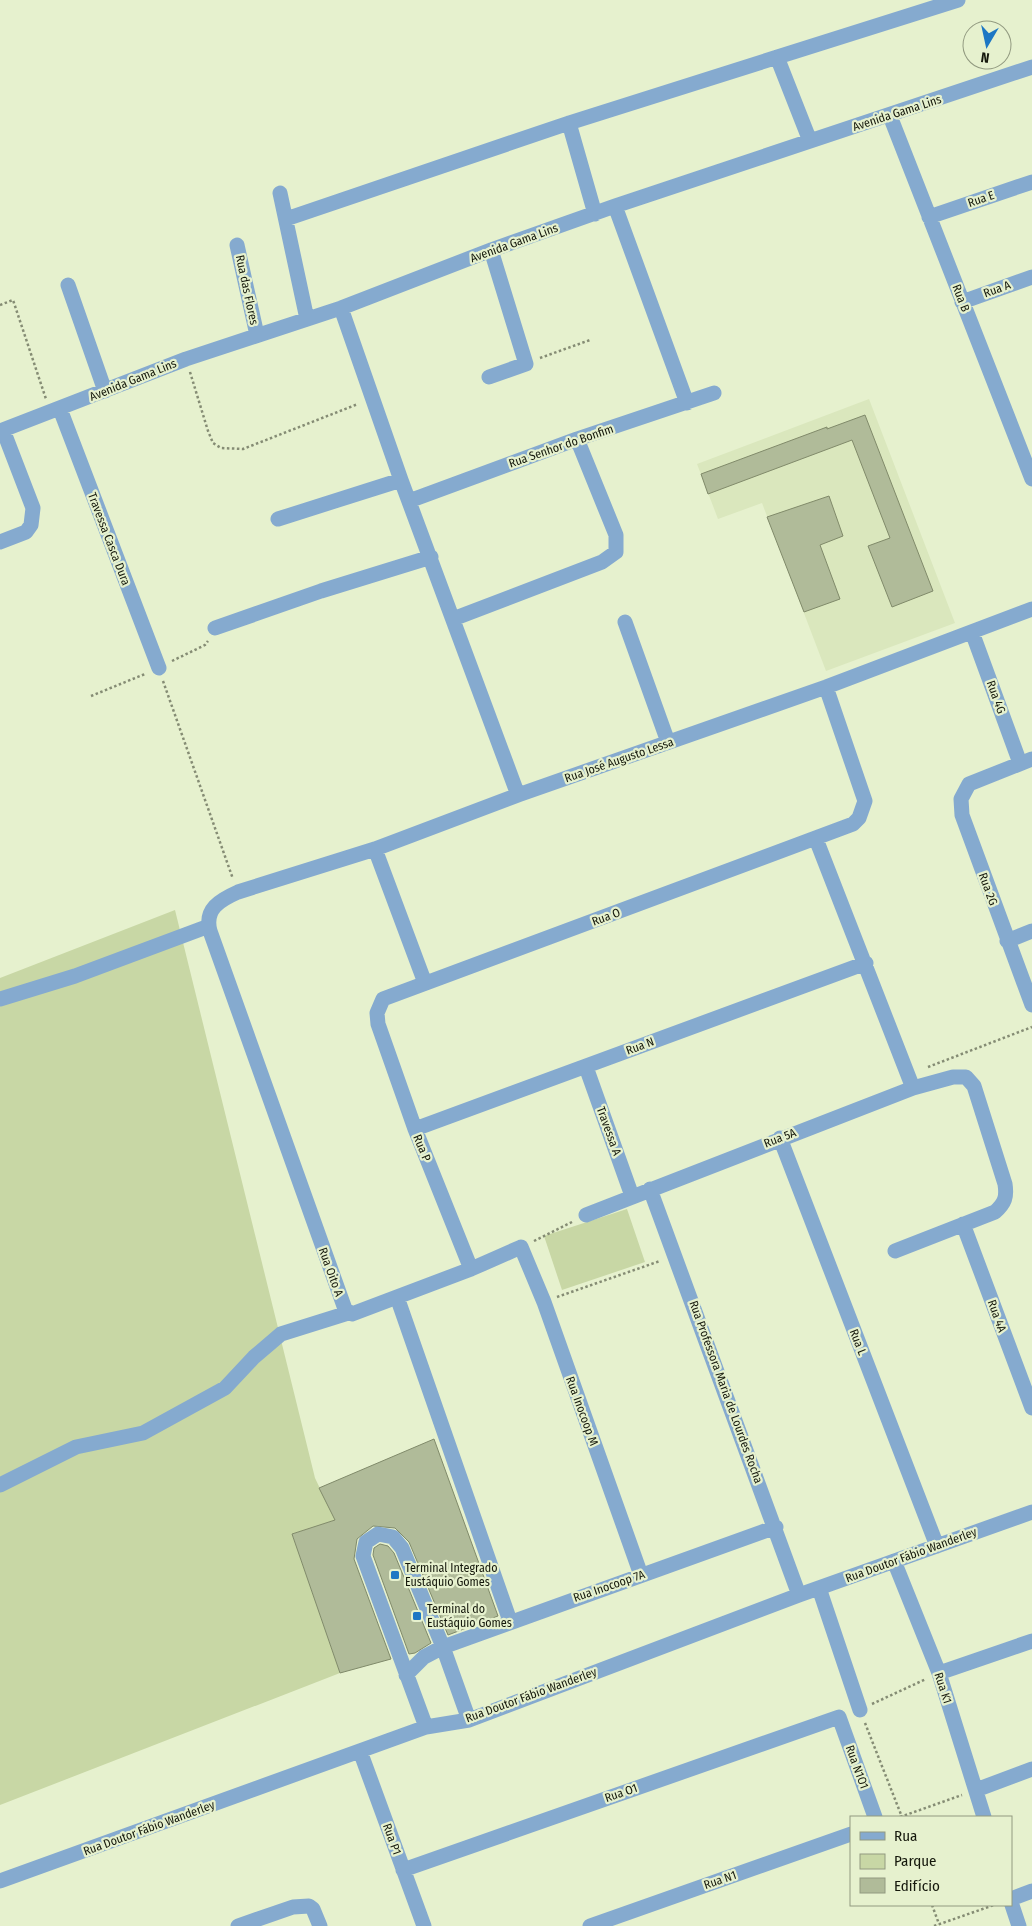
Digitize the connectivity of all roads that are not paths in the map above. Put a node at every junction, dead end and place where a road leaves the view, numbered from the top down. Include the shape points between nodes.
1 (958, 0) edge
2 (777, 57) junction
3 (1032, 67) edge
4 (890, 116) junction
5 (569, 123) junction
6 (810, 141) junction
7 (1032, 182) edge
8 (280, 193) dead end
9 (615, 206) junction
10 (595, 214) junction
11 (929, 217) junction
12 (286, 219) junction
13 (237, 245) dead end
14 (491, 250) junction
15 (1032, 277) edge
16 (68, 285) dead end
17 (962, 302) junction
18 (341, 308) junction
19 (307, 319) junction
20 (256, 335) junction
21 (489, 377) dead end
22 (106, 392) junction
23 (714, 393) dead end
24 (687, 403) junction
25 (55, 411) junction
26 (2, 431) edge
27 (577, 439) junction
28 (1032, 479) edge
29 (401, 480) junction
30 (409, 501) junction
31 (278, 519) dead end
32 (0, 542) edge
33 (431, 557) junction
34 (1032, 609) edge
35 (453, 619) junction
36 (624, 622) dead end
37 (215, 628) dead end
38 (972, 632) junction
39 (158, 668) road end
40 (826, 688) junction
41 (668, 742) junction
42 (1026, 761) edge
43 (518, 795) junction
44 (816, 840) junction
45 (375, 849) junction
46 (209, 919) junction
47 (1032, 931) edge
48 (1007, 941) junction
49 (866, 963) junction
50 (425, 983) junction
51 (0, 999) edge
52 (1032, 1005) edge
53 (378, 1024) joint
54 (586, 1067) junction
55 (911, 1081) junction
56 (415, 1129) junction
57 (780, 1138) junction
58 (650, 1190) junction
59 (632, 1196) junction
60 (586, 1215) road end
61 (963, 1224) junction
62 (895, 1251) dead end
63 (471, 1269) junction
64 (397, 1298) junction
65 (348, 1313) junction
66 (1031, 1408) edge
67 (0, 1485) edge
68 (1032, 1512) edge
69 (776, 1527) junction
70 (937, 1546) junction
71 (894, 1561) junction
72 (641, 1575) junction
73 (819, 1588) junction
74 (799, 1595) junction
75 (510, 1621) junction
76 (1032, 1641) edge
77 (442, 1647) junction
78 (939, 1673) junction
79 (406, 1674) junction
80 (860, 1710) road end
81 (839, 1717) joint
82 (469, 1720) junction
83 (426, 1727) junction
84 (360, 1751) junction
85 (1032, 1769) edge
86 (976, 1790) junction
87 (875, 1816) edge
88 (984, 1816) edge
89 (850, 1834) edge
90 (403, 1870) junction
91 (0, 1881) edge
92 (1032, 1891) edge
93 (1012, 1900) edge
94 (1012, 1903) edge
95 (318, 1919) edge
96 (238, 1926) edge
97 (424, 1926) edge
98 (590, 1926) edge
99 (1019, 1926) edge

1 - 2 street
2 - 5 street
2 - 6 street
3 - 4 street, Avenida Gama Lins
4 - 6 street, Avenida Gama Lins
4 - 11 street, Rua B
5 - 10 street
5 - 12 street
6 - 9 street, Avenida Gama Lins
7 - 11 street, Rua E
8 - 12 street
9 - 10 street, Avenida Gama Lins
9 - 24 street
10 - 14 street, Avenida Gama Lins
11 - 17 street, Rua B
12 - 19 street
13 - 20 street, Rua das Flores
14 - 18 street, Avenida Gama Lins
14 - 21 street via 526,364
15 - 17 street, Rua A
16 - 22 street
17 - 28 street, Rua B
18 - 19 street, Avenida Gama Lins
18 - 29 street
19 - 20 street, Avenida Gama Lins
20 - 22 street, Avenida Gama Lins
22 - 25 street, Avenida Gama Lins
23 - 24 street, Rua Senhor do Bonfim
24 - 27 street, Rua Senhor do Bonfim
25 - 26 street, Avenida Gama Lins
25 - 39 street, Travessa Casca Dura
26 - 32 street via 34,508 31,525 26,532
27 - 30 street, Rua Senhor do Bonfim
27 - 35 street via 616,535 616,552 602,562
29 - 30 street
29 - 31 street
30 - 33 street
33 - 35 street
33 - 37 street
34 - 38 street, Rua José Augusto Lessa
35 - 43 street
36 - 41 street
38 - 40 street, Rua José Augusto Lessa
38 - 42 street, Rua 4G
40 - 41 street, Rua José Augusto Lessa
40 - 44 street, Rua O via 865,801 853,824
41 - 43 street, Rua José Augusto Lessa
42 - 48 street, Rua 2G via 969,784 962,799 962,815
43 - 45 street, Rua José Augusto Lessa
44 - 49 street
44 - 50 street, Rua O
45 - 46 street, Rua José Augusto Lessa via 238,892 221,900
45 - 50 street
46 - 51 street via 75,976
46 - 65 street, Rua Oito A
47 - 48 street
48 - 52 street, Rua 2G
49 - 54 street, Rua N
49 - 55 street
50 - 53 street, Rua O via 383,999 377,1013
53 - 56 street, Rua P
54 - 56 street, Rua N
54 - 59 street, Travessa A
55 - 57 street, Rua 5A
55 - 61 street, Rua 5A via 959,1076 966,1077 974,1086 1007,1195 996,1212
56 - 63 street, Rua P
57 - 58 street, Rua 5A
57 - 70 street, Rua L
58 - 59 street, Rua 5A
58 - 69 street, Rua Professora Maria de Lourdes Rocha
59 - 60 street, Rua 5A
61 - 62 street
61 - 66 street, Rua 4A
63 - 64 street, Rua Oito A
63 - 72 street, Rua Inocoop M via 521,1247 544,1302
64 - 65 street, Rua Oito A
64 - 75 street
65 - 67 street via 281,1334 225,1388 143,1433 76,1448
68 - 70 street, Rua Doutor Fábio Wanderley
69 - 72 street, Rua Inocoop 7A
69 - 74 street, Rua Professora Maria de Lourdes Rocha
70 - 71 street, Rua Doutor Fábio Wanderley
71 - 73 street, Rua Doutor Fábio Wanderley
71 - 78 street, Rua K1
72 - 75 street, Rua Inocoop 7A
73 - 74 street, Rua Doutor Fábio Wanderley
73 - 80 street
74 - 82 street, Rua Doutor Fábio Wanderley
75 - 77 street, Rua Inocoop 7A
76 - 78 street
77 - 79 street, Rua Inocoop 7A via 424,1657
77 - 79 street via 398,1542 386,1534 372,1537 363,1549 363,1556
77 - 82 street
78 - 86 street, Rua K1
79 - 83 street
81 - 87 street, Rua N1O1
81 - 90 street, Rua O1
82 - 83 street, Rua Doutor Fábio Wanderley
83 - 84 street, Rua Doutor Fábio Wanderley
84 - 90 street, Rua P1
84 - 91 street, Rua Doutor Fábio Wanderley
85 - 86 street
86 - 88 street, Rua K1
89 - 98 street, Rua N1
90 - 97 street, Rua P1
92 - 93 street
94 - 99 street
95 - 96 street via 309,1906 293,1907

